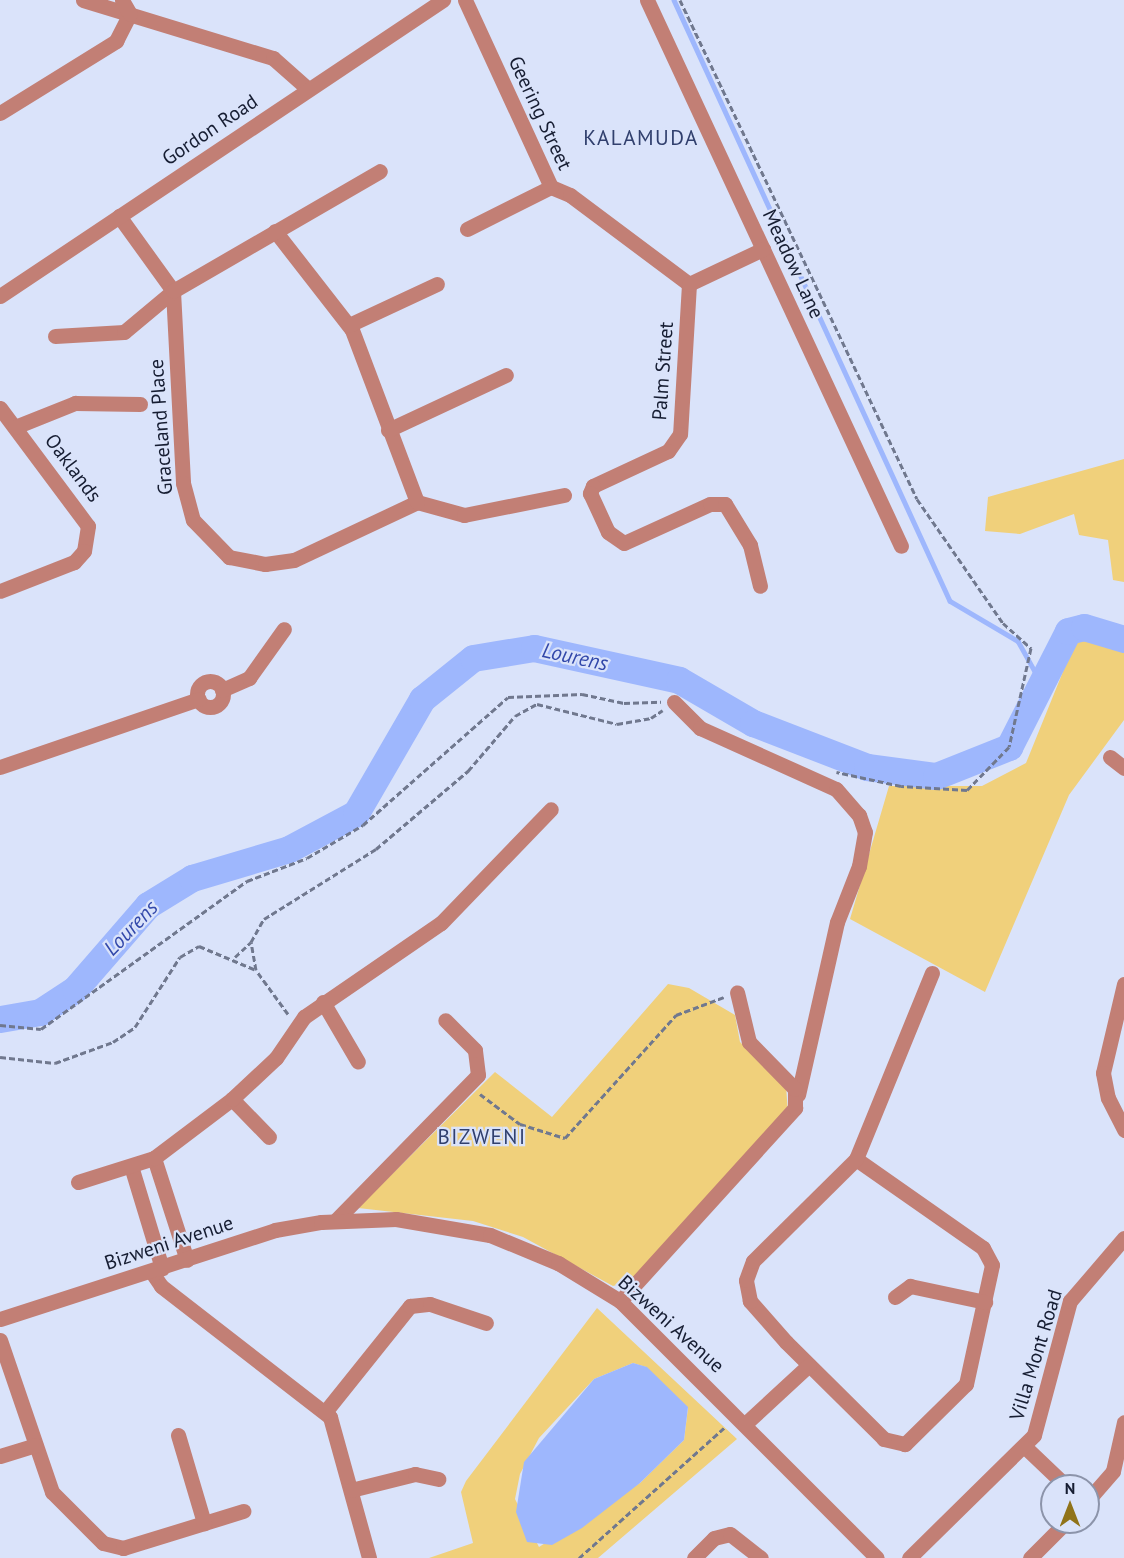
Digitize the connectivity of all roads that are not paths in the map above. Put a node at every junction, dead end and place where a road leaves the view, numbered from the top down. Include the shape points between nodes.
1 (83, 0) edge
2 (122, 0) edge
3 (443, 0) edge
4 (465, 0) edge
5 (647, 0) edge
6 (130, 14) junction
7 (308, 88) junction
8 (0, 113) edge
9 (380, 171) dead end
10 (551, 187) junction
11 (119, 216) junction
12 (467, 229) dead end
13 (275, 231) junction
14 (763, 249) junction
15 (437, 284) dead end
16 (689, 284) junction
17 (173, 291) junction
18 (0, 296) edge
19 (349, 325) junction
20 (55, 336) dead end
21 (506, 375) dead end
22 (140, 404) dead end
23 (2, 413) edge
24 (15, 427) junction
25 (388, 430) junction
26 (564, 495) dead end
27 (417, 502) junction
28 (901, 546) dead end
29 (760, 586) dead end
30 (0, 591) edge
31 (284, 629) dead end
32 (674, 702) road end
33 (1110, 757) dead end
34 (0, 767) edge
35 (1124, 768) edge
36 (551, 809) dead end
37 (932, 973) dead end
38 (1124, 984) edge
39 (736, 992) road end
40 (323, 1002) junction
41 (445, 1020) dead end
42 (358, 1062) dead end
43 (798, 1095) junction
44 (232, 1099) junction
45 (1124, 1130) edge
46 (268, 1137) dead end
47 (154, 1158) junction
48 (856, 1159) junction
49 (130, 1166) junction
50 (78, 1182) dead end
51 (336, 1220) junction
52 (1124, 1238) edge
53 (187, 1260) junction
54 (157, 1270) junction
55 (895, 1297) dead end
56 (620, 1301) junction
57 (985, 1302) junction
58 (0, 1319) edge
59 (486, 1323) dead end
60 (0, 1340) edge
61 (809, 1365) junction
62 (325, 1412) junction
63 (742, 1420) junction
64 (1124, 1422) edge
65 (178, 1435) dead end
66 (36, 1445) junction
67 (1024, 1446) junction
68 (0, 1456) edge
69 (1053, 1474) edge
70 (438, 1479) dead end
71 (1100, 1486) edge
72 (351, 1490) junction
73 (243, 1511) dead end
74 (204, 1523) junction
75 (1054, 1534) edge
76 (369, 1558) edge
77 (694, 1558) edge
78 (761, 1558) edge
79 (877, 1558) edge
80 (909, 1558) edge
81 (1030, 1558) edge

1 - 6 street
2 - 6 street
3 - 7 street, Gordon Road
4 - 10 street, Geering Street
5 - 14 street, Meadow Lane
6 - 7 street via 273,58
6 - 8 street via 116,41
7 - 11 street, Gordon Road
9 - 13 street
10 - 12 street
10 - 16 street, Geering Street via 570,195
11 - 17 street
11 - 18 street, Gordon Road
13 - 17 street
13 - 19 street
14 - 16 street
14 - 28 street, Meadow Lane
15 - 19 street
16 - 29 street, Palm Street via 680,434 658,457 591,489 608,532 624,543 710,504 725,504 750,545
17 - 20 street via 124,332
17 - 27 street, Graceland Place via 183,483 193,520 216,548 243,561 294,560
19 - 25 street
21 - 25 street
22 - 24 street, Oaklands via 75,403
23 - 24 street, Oaklands
24 - 30 street, Oaklands via 85,517 88,535 74,562
25 - 27 street
26 - 27 street via 464,515
31 - 34 street via 249,678 222,690 204,683 199,699
32 - 43 street via 700,728 836,789 859,815 865,832 859,867 837,922
33 - 35 street
36 - 40 street via 441,923
37 - 48 street
38 - 45 street via 1103,1073 1108,1098
39 - 43 street via 749,1042
40 - 42 street
40 - 44 street via 296,1025 276,1058
41 - 51 street via 479,1059 478,1075
43 - 56 street via 784,1124
44 - 46 street
44 - 47 street
47 - 49 street
47 - 53 street
48 - 57 street via 986,1251 992,1269
48 - 61 street via 747,1273 750,1301
49 - 50 street
49 - 54 street
51 - 53 street, Bizweni Avenue via 275,1230
51 - 56 street, Bizweni Avenue via 396,1219 490,1235 558,1263
52 - 67 street, Villa Mont Road via 1070,1301 1041,1419
53 - 54 street, Bizweni Avenue
54 - 58 street, Bizweni Avenue
54 - 62 street via 161,1286
55 - 57 street via 910,1286
56 - 63 street, Bizweni Avenue
57 - 61 street via 966,1384 905,1444 884,1439
59 - 62 street via 430,1304 410,1306
60 - 66 street
61 - 63 street
62 - 72 street
63 - 79 street, Bizweni Avenue
64 - 71 street via 1113,1471
65 - 74 street
66 - 68 street
66 - 74 street via 56,1498 109,1546 123,1548
67 - 69 street
67 - 80 street, Villa Mont Road
70 - 72 street via 415,1474
72 - 76 street
73 - 74 street
75 - 81 street
77 - 78 street via 714,1538 730,1534

